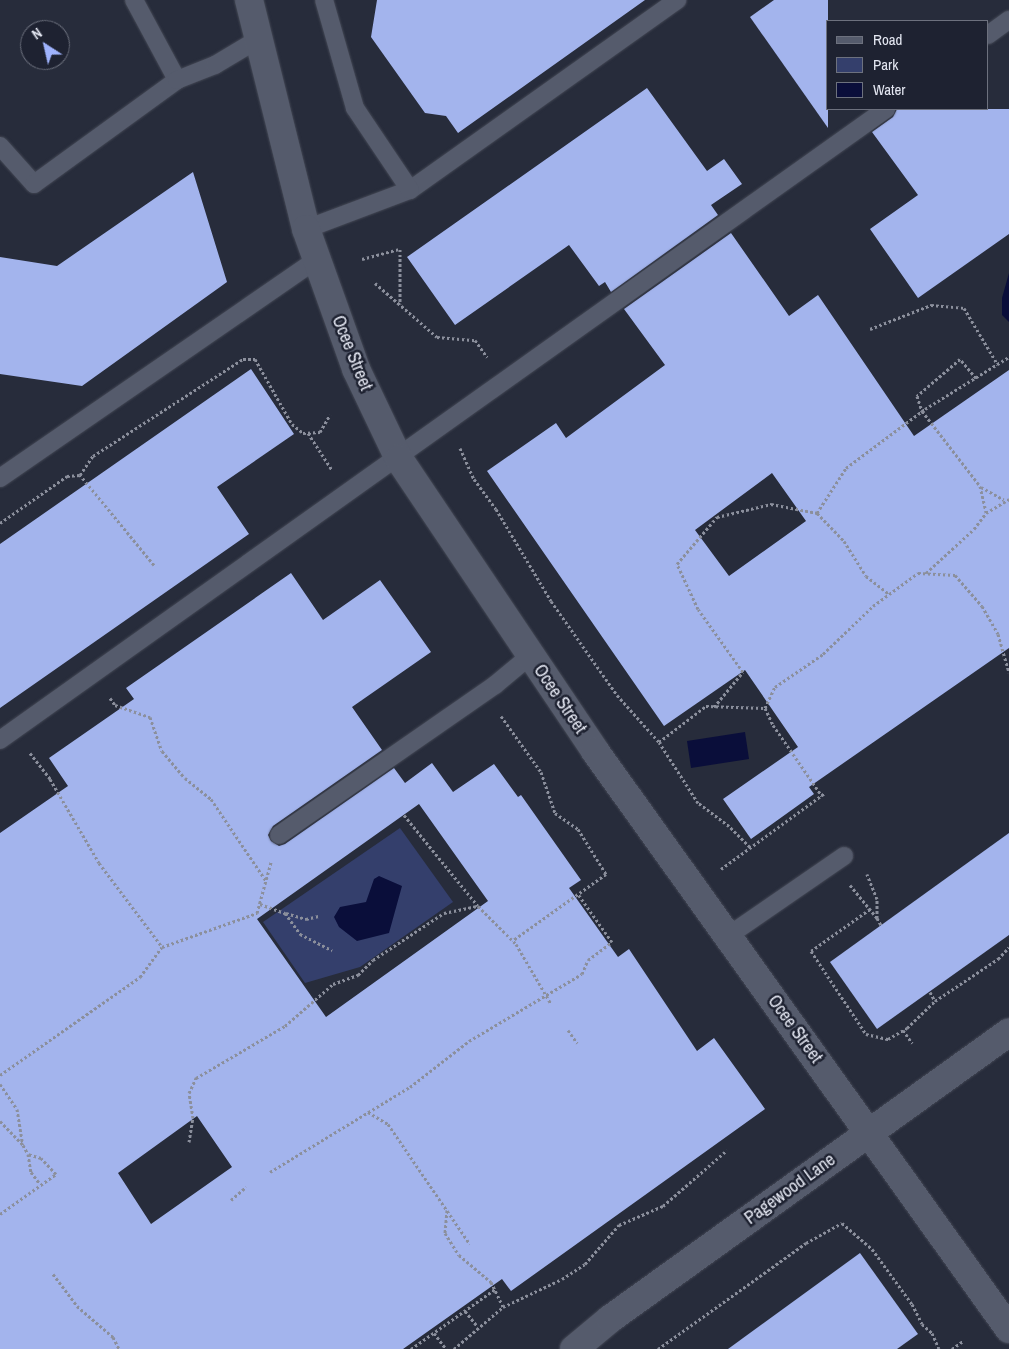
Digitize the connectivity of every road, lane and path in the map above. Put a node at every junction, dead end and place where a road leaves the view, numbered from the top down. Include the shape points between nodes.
1 (134, 0) edge
2 (249, 0) edge
3 (324, 0) edge
4 (677, 0) edge
5 (1009, 20) edge
6 (989, 34) edge
7 (257, 40) junction
8 (177, 80) junction
9 (885, 110) edge
10 (0, 146) edge
11 (410, 190) junction
12 (306, 230) junction
13 (362, 259) dead end
14 (316, 260) junction
15 (375, 283) dead end
16 (400, 305) junction
17 (870, 329) dead end
18 (1009, 357) edge
19 (998, 365) junction
20 (976, 378) junction
21 (505, 381) junction
22 (922, 411) junction
23 (330, 415) dead end
24 (448, 422) junction
25 (307, 433) junction
26 (399, 459) junction
27 (80, 476) junction
28 (0, 478) edge
29 (980, 486) junction
30 (348, 492) junction
31 (1009, 499) edge
32 (1004, 500) junction
33 (817, 513) junction
34 (986, 513) junction
35 (0, 523) edge
36 (154, 565) dead end
37 (925, 574) junction
38 (889, 594) junction
39 (531, 656) junction
40 (1009, 672) edge
41 (94, 674) junction
42 (483, 692) junction
43 (714, 706) junction
44 (766, 708) junction
45 (7, 735) edge
46 (659, 742) junction
47 (404, 815) dead end
48 (279, 835) joint
49 (750, 848) junction
50 (838, 860) joint
51 (866, 873) dead end
52 (266, 881) junction
53 (694, 888) junction
54 (578, 894) junction
55 (260, 904) junction
56 (478, 906) junction
57 (870, 909) junction
58 (283, 912) junction
59 (319, 916) dead end
60 (877, 918) junction
61 (882, 925) dead end
62 (728, 936) junction
63 (512, 941) junction
64 (162, 947) junction
65 (1009, 947) edge
66 (332, 950) dead end
67 (930, 992) dead end
68 (546, 996) junction
69 (935, 1001) junction
70 (550, 1004) dead end
71 (568, 1030) dead end
72 (902, 1030) junction
73 (1009, 1032) edge
74 (577, 1043) dead end
75 (912, 1043) dead end
76 (0, 1075) edge
77 (0, 1084) edge
78 (368, 1112) junction
79 (0, 1121) edge
80 (869, 1132) junction
81 (188, 1142) dead end
82 (23, 1145) junction
83 (727, 1150) dead end
84 (28, 1154) junction
85 (270, 1172) dead end
86 (40, 1184) junction
87 (246, 1187) dead end
88 (230, 1200) dead end
89 (447, 1209) junction
90 (0, 1214) edge
91 (470, 1244) dead end
92 (53, 1274) dead end
93 (495, 1289) junction
94 (503, 1307) junction
95 (465, 1311) junction
96 (477, 1327) junction
97 (1009, 1329) edge
98 (434, 1333) junction
99 (963, 1341) dead end
100 (120, 1349) edge
101 (411, 1349) edge
102 (446, 1349) edge
103 (454, 1349) edge
104 (574, 1349) edge
105 (658, 1349) edge
106 (939, 1349) edge
107 (952, 1349) edge

1 - 8 lane
2 - 7 street, Ocee Street
3 - 11 lane via 355,108
4 - 11 lane
5 - 6 lane
7 - 8 lane via 216,64
7 - 12 street, Ocee Street
8 - 10 lane via 34,184
9 - 21 lane
11 - 12 lane
12 - 14 street, Ocee Street
13 - 16 path via 400,249
14 - 26 street, Ocee Street via 356,369
14 - 28 lane
15 - 16 path
16 - 21 path via 438,337 475,340
17 - 19 path via 931,305 964,308
18 - 19 path
19 - 20 path
20 - 22 path
20 - 22 path via 960,359 917,396
21 - 24 lane
22 - 29 path
22 - 33 path via 846,468
23 - 25 path via 320,432
24 - 26 lane
24 - 46 path via 474,479 496,509 551,601 617,695
25 - 27 path via 292,424 255,359 243,359 93,456
25 - 30 path
26 - 30 lane
26 - 39 street, Ocee Street
27 - 35 path via 67,476
27 - 36 path
29 - 32 path
29 - 34 path
30 - 41 lane
31 - 32 path
32 - 34 path
33 - 38 path via 844,541 866,576
33 - 43 path via 771,504 717,517 677,564 698,609 743,672
34 - 37 path via 974,529
37 - 38 path via 918,573
37 - 40 path via 955,575 971,593 998,634
38 - 44 path via 823,654 775,687
39 - 42 lane
39 - 53 street, Ocee Street
41 - 45 lane
41 - 52 path via 115,705 150,718 162,751 185,778 211,799
42 - 48 lane
42 - 54 path via 541,772 555,813 578,828 606,874
43 - 44 path
43 - 46 path via 706,706
44 - 49 path via 773,725 824,794
45 - 64 path via 50,779 99,863
46 - 49 path via 698,803 729,826
47 - 56 path
48 - 52 path
49 - 53 path
50 - 57 path
50 - 62 lane
51 - 60 path via 877,899
52 - 55 path
53 - 62 street, Ocee Street
54 - 63 path
54 - 68 path via 612,942 588,960 582,974
55 - 58 path
55 - 64 path via 257,913
56 - 63 path
56 - 81 path via 444,913 373,960 358,975 333,984 285,1026 196,1078 189,1093 193,1118
57 - 60 path
57 - 72 path via 811,951 866,1034 888,1039
58 - 59 path via 306,919
58 - 66 path via 300,934
60 - 61 path
62 - 80 street, Ocee Street
63 - 68 path
64 - 76 path via 140,977
65 - 69 path via 998,960
67 - 69 path
68 - 70 path
68 - 78 path via 469,1041 410,1087
69 - 72 path
71 - 74 path
72 - 75 path
73 - 80 street, Pagewood Lane
77 - 82 path via 17,1109
78 - 85 path
78 - 89 path via 388,1124
79 - 82 path
80 - 97 street, Ocee Street
80 - 104 street, Pagewood Lane
82 - 84 path
83 - 94 path via 664,1206 619,1225 585,1264 562,1279
84 - 86 path via 31,1172
84 - 86 path via 41,1158 56,1174
86 - 90 path
87 - 88 path
89 - 91 path
89 - 93 path via 445,1233 460,1255
92 - 100 path via 77,1306 114,1337
93 - 94 path
93 - 95 path
94 - 96 path
95 - 96 path
95 - 98 path
96 - 103 path
98 - 101 path
98 - 102 path
99 - 107 path
105 - 106 path via 806,1243 842,1223 872,1249 912,1304 922,1324 932,1333

